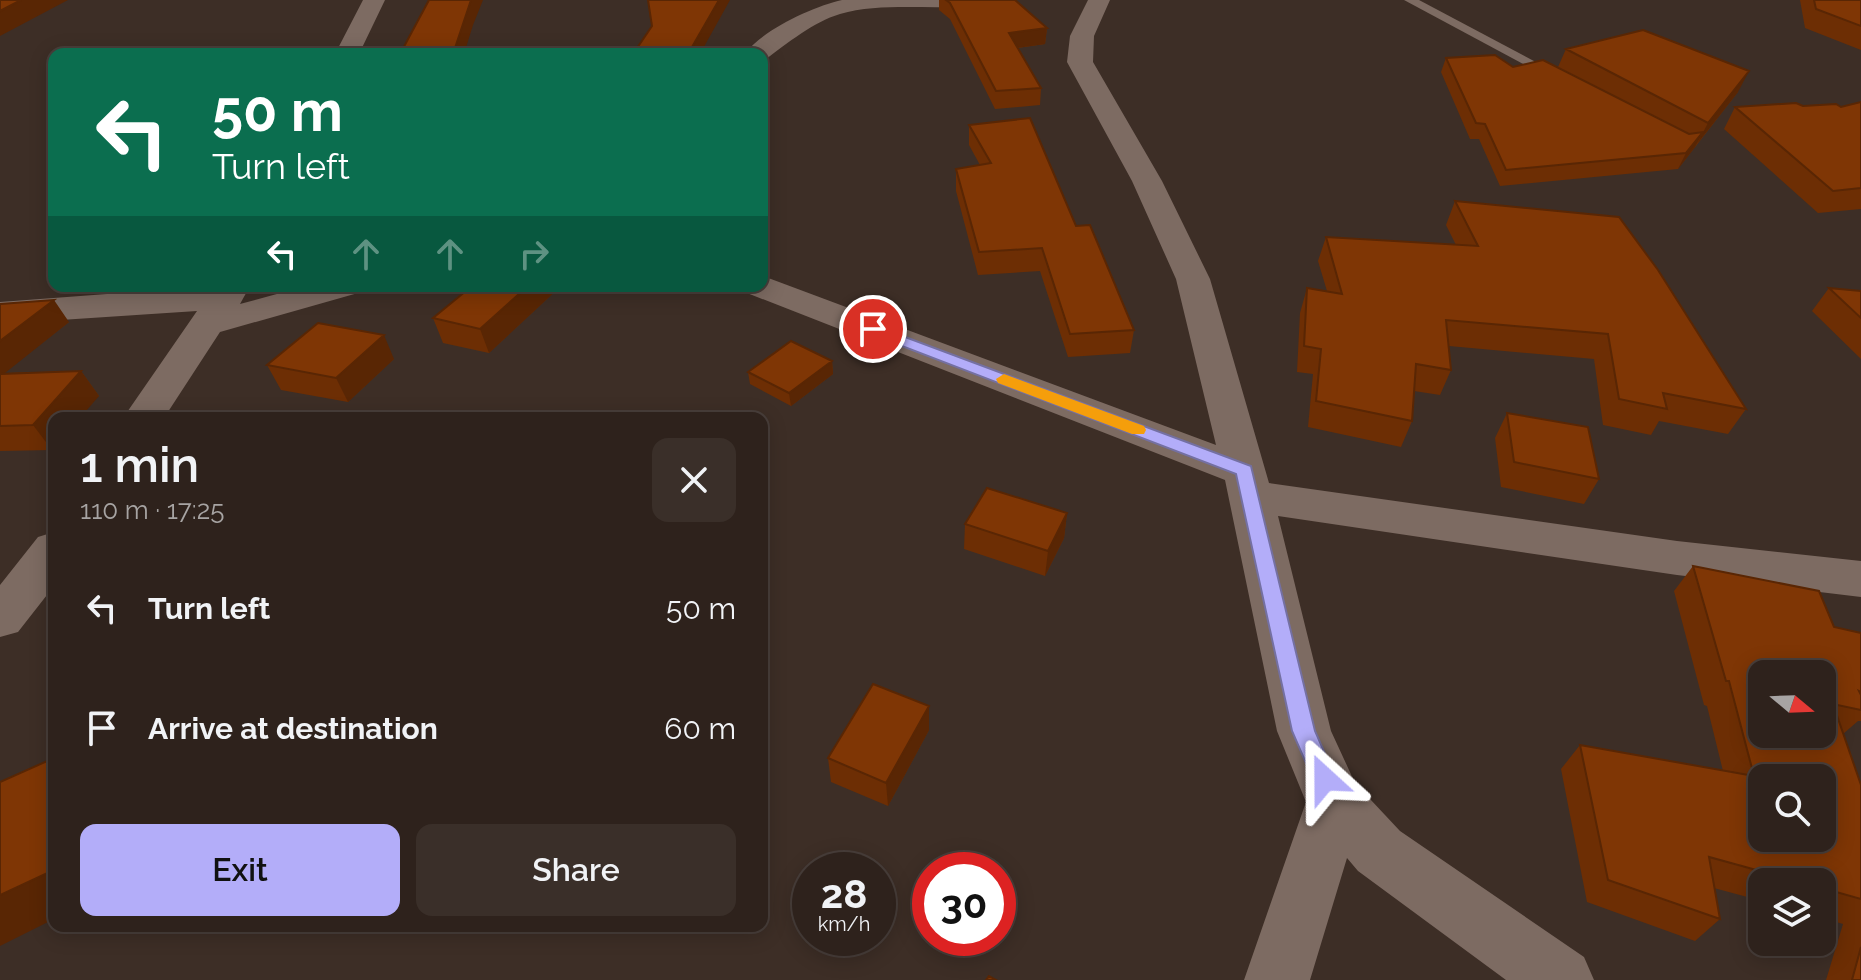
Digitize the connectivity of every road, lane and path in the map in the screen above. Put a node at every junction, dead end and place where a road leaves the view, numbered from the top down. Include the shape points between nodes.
1 (374, 0) edge
2 (951, 0) edge
3 (1099, 0) edge
4 (1410, 0) edge
5 (350, 48) edge
6 (765, 48) edge
7 (1565, 80) edge
8 (768, 290) edge
9 (302, 292) edge
10 (222, 303) edge
11 (0, 313) edge
12 (147, 412) edge
13 (1248, 484) junction
14 (48, 558) edge
15 (1861, 579) edge
16 (0, 618) edge
17 (1335, 802) junction
18 (1277, 980) edge
19 (1561, 980) edge

1 - 5 street
2 - 6 street via 834,8
3 - 13 street via 1082,36 1080,62 1147,181 1193,279
4 - 7 lane
8 - 13 street
9 - 10 street
10 - 11 street
10 - 12 street
13 - 15 street via 1677,558
13 - 17 street via 1304,731
14 - 16 street
17 - 18 street
17 - 19 street via 1379,851

